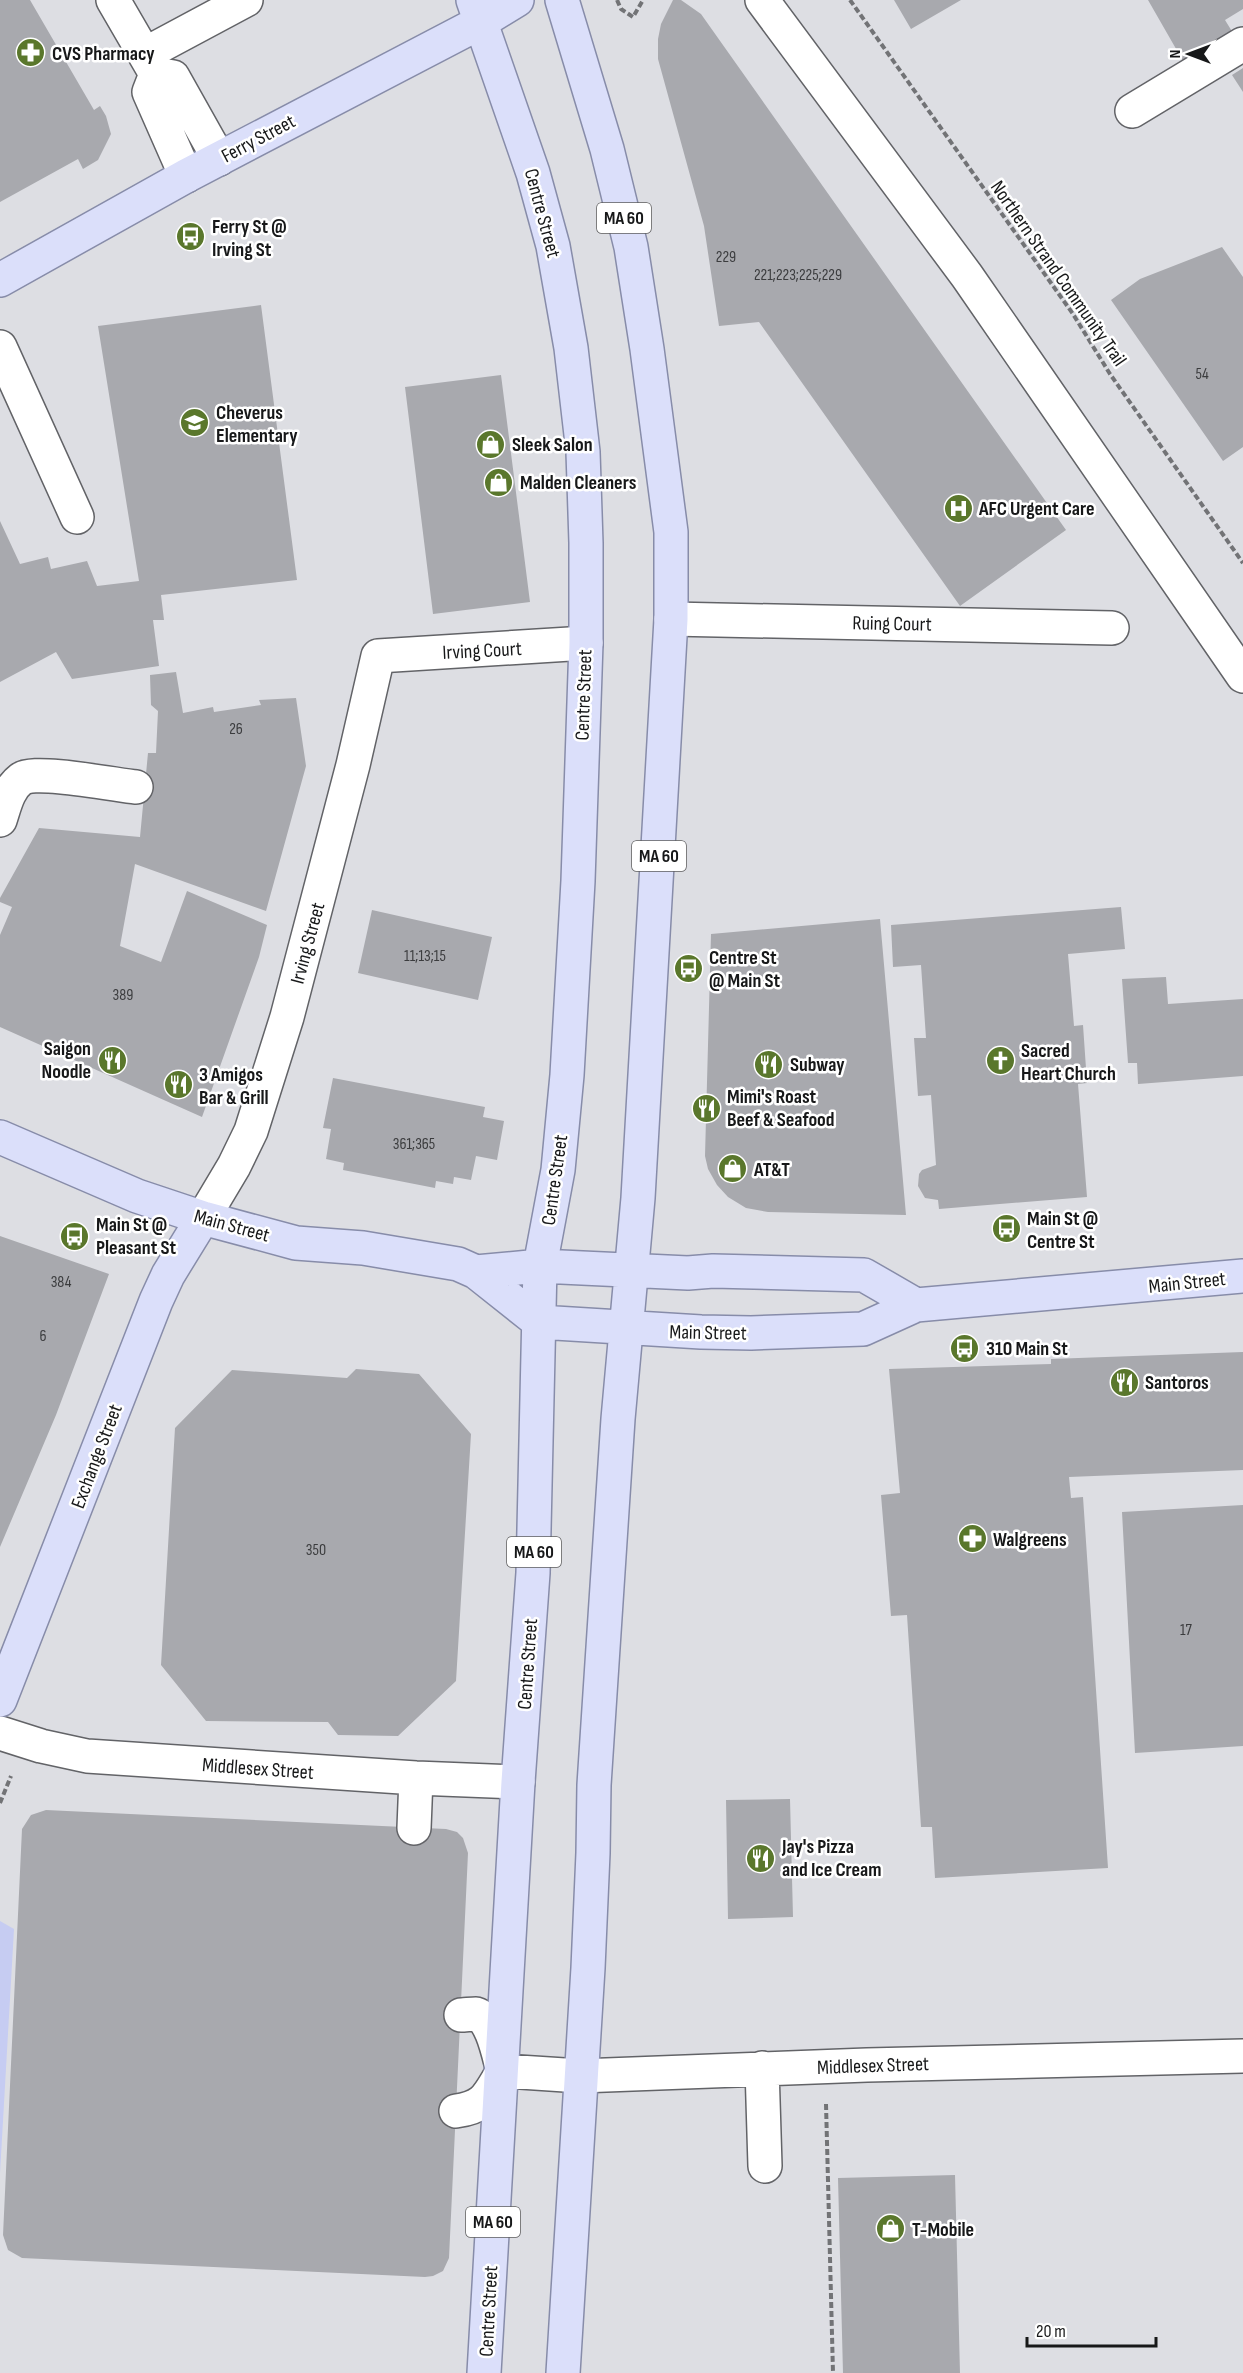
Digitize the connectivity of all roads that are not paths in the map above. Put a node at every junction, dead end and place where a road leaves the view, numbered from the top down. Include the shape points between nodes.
1 (114, 0) edge
2 (246, 0) edge
3 (517, 0) edge
4 (562, 0) edge
5 (762, 0) edge
6 (477, 11) edge
7 (1243, 44) edge
8 (151, 64) junction
9 (1132, 111) dead end
10 (219, 159) junction
11 (186, 176) junction
12 (0, 280) edge
13 (0, 347) edge
14 (77, 517) dead end
15 (671, 619) junction
16 (1112, 628) dead end
17 (586, 644) junction
18 (378, 656) joint
19 (1243, 676) edge
20 (136, 787) dead end
21 (0, 820) edge
22 (0, 1137) edge
23 (203, 1218) junction
24 (540, 1266) junction
25 (631, 1269) junction
26 (476, 1272) junction
27 (1243, 1276) edge
28 (916, 1305) junction
29 (539, 1322) junction
30 (625, 1329) junction
31 (0, 1700) edge
32 (0, 1733) edge
33 (416, 1778) junction
34 (518, 1782) junction
35 (414, 1828) dead end
36 (460, 2015) dead end
37 (1243, 2056) edge
38 (762, 2068) junction
39 (503, 2071) junction
40 (580, 2076) junction
41 (456, 2111) dead end
42 (765, 2166) dead end
43 (484, 2373) edge
44 (563, 2373) edge

1 - 8 street
2 - 8 street
3 - 6 main road, Ferry Street
4 - 15 main road, MA 60 via 604,139 631,247 670,532
5 - 19 street via 967,276
6 - 10 main road, Ferry Street
6 - 17 main road, Centre Street / MA 60 via 533,173 553,246 568,327 583,452
7 - 9 street
8 - 10 street via 173,77
8 - 11 street via 149,92
10 - 11 main road, Ferry Street
11 - 12 main road, Ferry Street
13 - 14 street
15 - 16 street, Ruing Court
15 - 25 main road, MA 60 via 653,975
17 - 18 street, Irving Court
17 - 24 main road, Centre Street / MA 60 via 567,1075 555,1191
18 - 23 street, Irving Street via 284,1028 243,1149
20 - 21 street via 39,775 23,777 11,789
22 - 23 main road, Main Street via 137,1196
23 - 26 main road, Main Street via 296,1243 363,1248 458,1264
23 - 31 main road, Exchange Street via 156,1301
24 - 25 main road, Main Street
24 - 26 main road, Main Street
24 - 29 main road, Centre Street / MA 60
25 - 28 main road, Main Street via 864,1275
25 - 30 main road, MA 60
26 - 29 main road, Main Street
27 - 28 main road, Main Street
28 - 30 main road, Main Street via 863,1329 751,1333
29 - 30 main road, Main Street
29 - 34 main road, Centre Street / MA 60 via 533,1573
30 - 40 main road, MA 60
32 - 33 street, Middlesex Street via 87,1756
33 - 34 street, Middlesex Street
33 - 35 street
34 - 39 main road, Centre Street / MA 60
36 - 39 street via 476,2014 484,2019
37 - 38 street, Middlesex Street
38 - 40 street, Middlesex Street
38 - 42 street
39 - 40 street, Middlesex Street
39 - 41 street via 483,2102
39 - 43 main road, Centre Street / MA 60
40 - 44 main road, MA 60

